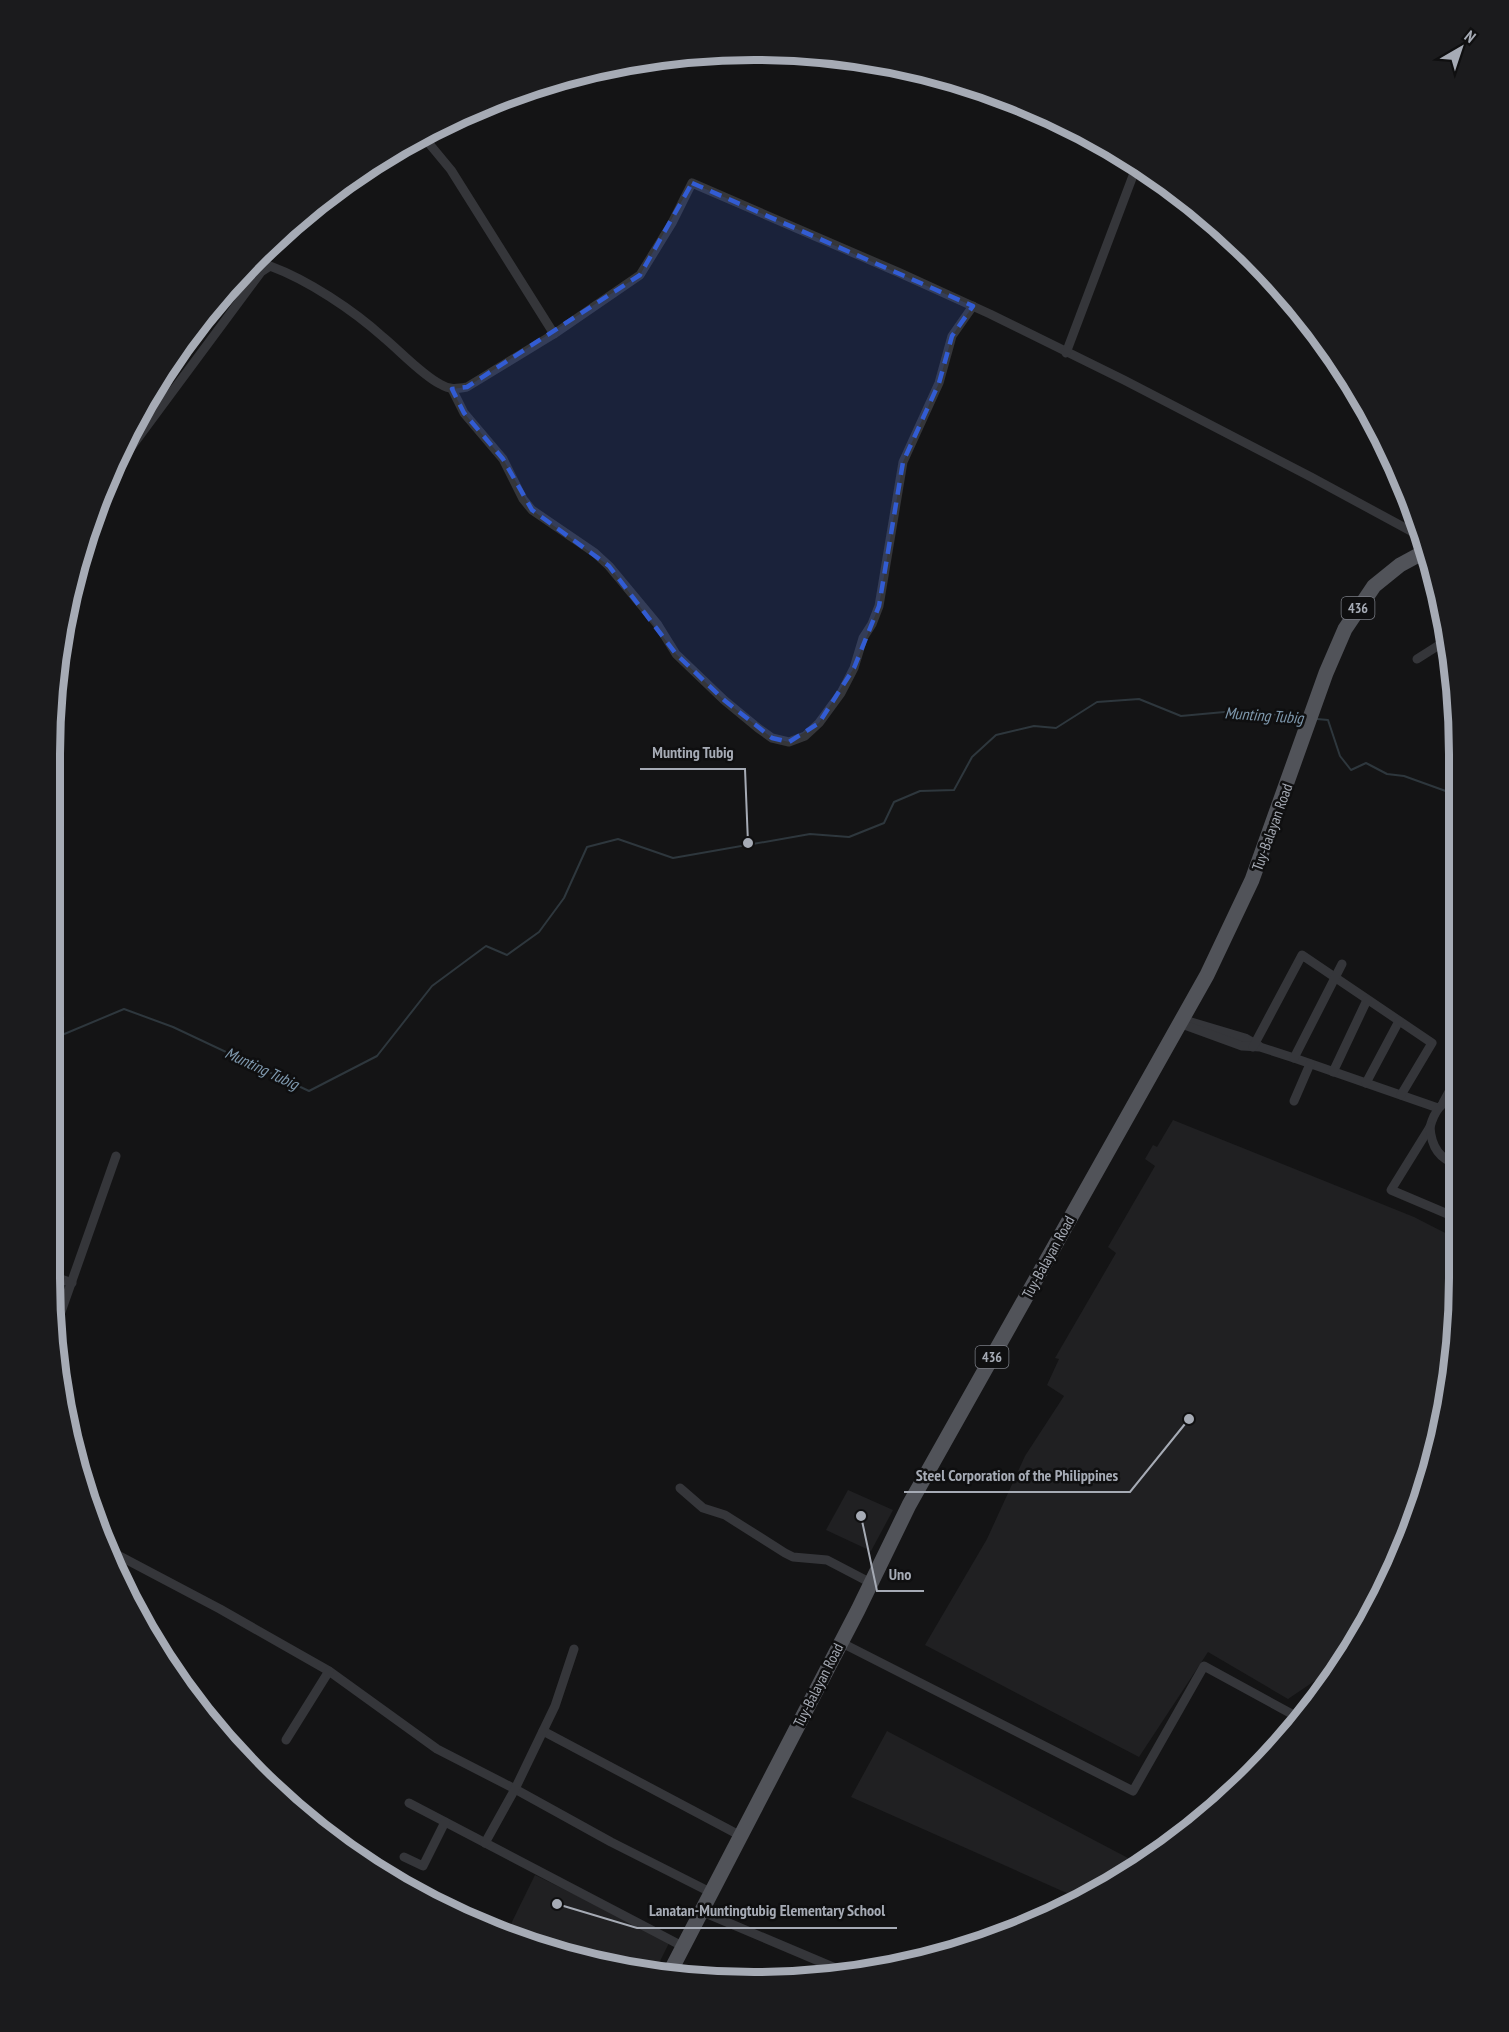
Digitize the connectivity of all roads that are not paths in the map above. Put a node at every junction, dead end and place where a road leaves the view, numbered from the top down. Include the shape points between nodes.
1 (428, 142) edge
2 (1134, 173) edge
3 (973, 306) junction
4 (554, 334) junction
5 (1066, 353) junction
6 (452, 389) junction
7 (134, 444) edge
8 (1412, 532) edge
9 (1419, 555) edge
10 (1440, 645) edge
11 (1417, 659) dead end
12 (1342, 964) dead end
13 (1335, 977) junction
14 (1367, 1000) junction
15 (1180, 1021) junction
16 (1399, 1021) junction
17 (1256, 1046) junction
18 (1294, 1058) junction
19 (1310, 1064) junction
20 (1333, 1072) junction
21 (1366, 1083) junction
22 (1449, 1091) edge
23 (1401, 1095) junction
24 (1294, 1101) dead end
25 (1449, 1101) edge
26 (1440, 1106) junction
27 (1430, 1127) junction
28 (116, 1156) dead end
29 (1449, 1160) edge
30 (1449, 1215) edge
31 (60, 1279) edge
32 (72, 1283) junction
33 (61, 1313) edge
34 (680, 1488) dead end
35 (119, 1556) edge
36 (871, 1583) junction
37 (840, 1642) junction
38 (574, 1649) dead end
39 (329, 1671) junction
40 (1293, 1715) edge
41 (543, 1731) junction
42 (286, 1740) dead end
43 (515, 1789) junction
44 (409, 1803) dead end
45 (445, 1822) junction
46 (741, 1836) junction
47 (485, 1843) junction
48 (404, 1857) dead end
49 (712, 1893) junction
50 (703, 1912) junction
51 (684, 1947) junction
52 (673, 1967) edge
53 (833, 1967) edge

1 - 4 street via 451,170
2 - 5 street
3 - 4 street via 693,183 640,275
3 - 5 street
3 - 6 street via 952,336 939,382 903,462 879,606 854,668 819,723 789,742 758,729 724,700 676,654 658,625 609,566 532,510 503,459 464,413
4 - 6 street via 467,387
5 - 8 street
6 - 7 street via 438,383 344,307 270,266 261,272
9 - 15 main road, Tuy-Balayan Road / 436 via 1374,586 1345,629 1252,880 1233,924
10 - 11 street
12 - 13 street
13 - 14 street
13 - 17 street via 1302,955
13 - 18 street
14 - 16 street
14 - 20 street
15 - 17 street via 1242,1046
15 - 36 main road, Tuy-Balayan Road / 436 via 909,1505
16 - 21 street
16 - 23 street via 1432,1043
17 - 18 street
18 - 19 street
19 - 20 street
19 - 24 street
20 - 21 street
21 - 23 street
22 - 26 street
23 - 26 street
25 - 26 street
26 - 27 street
27 - 29 street via 1435,1148
27 - 30 street via 1391,1190
28 - 32 street
31 - 32 street
32 - 33 street
34 - 36 street via 703,1508 732,1519 784,1553 827,1560
35 - 39 street
36 - 37 main road, Tuy-Balayan Road / 436
37 - 40 street via 1133,1791 1204,1666
37 - 46 main road, Tuy-Balayan Road / 436
38 - 41 street
39 - 42 street
39 - 43 street via 437,1749
41 - 43 street
41 - 46 street
43 - 47 street
43 - 49 street
44 - 45 street
45 - 47 street
45 - 48 street via 423,1866
46 - 49 main road, Tuy-Balayan Road / 436
47 - 51 street
49 - 50 main road, Tuy-Balayan Road / 436
50 - 51 main road, Tuy-Balayan Road / 436
50 - 53 street
51 - 52 main road, Tuy-Balayan Road / 436

